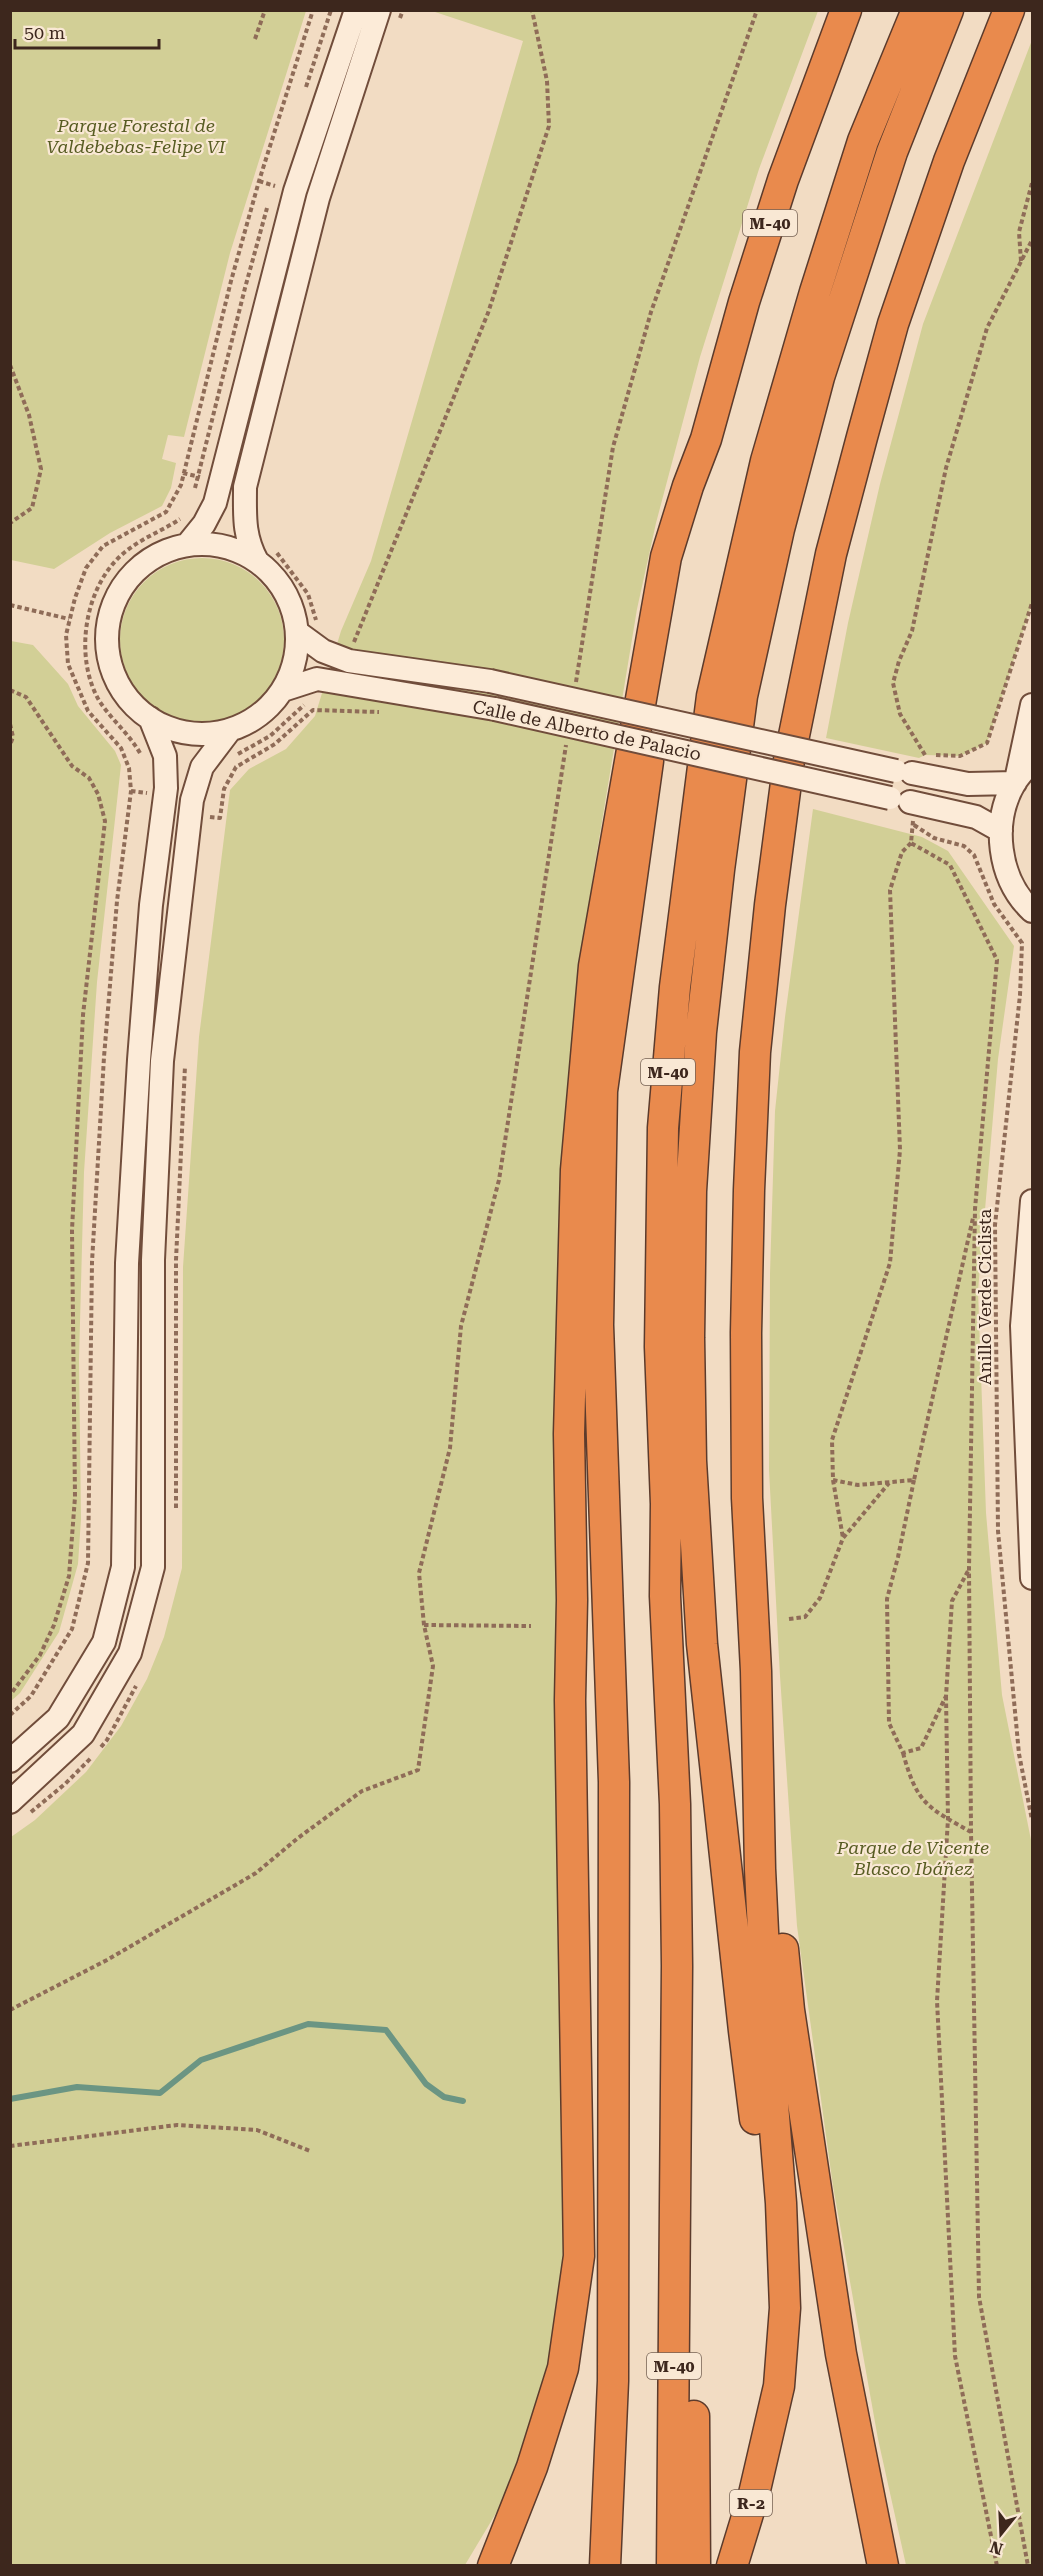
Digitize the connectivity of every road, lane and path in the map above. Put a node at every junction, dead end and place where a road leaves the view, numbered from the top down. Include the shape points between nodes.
1 (265, 10) edge
2 (313, 10) edge
3 (356, 10) edge
4 (379, 10) edge
5 (403, 10) edge
6 (532, 10) edge
7 (757, 10) edge
8 (846, 10) edge
9 (917, 10) edge
10 (948, 10) edge
11 (1009, 10) edge
12 (399, 22) dead end
13 (255, 39) dead end
14 (259, 181) junction
15 (1032, 183) edge
16 (283, 188) dead end
17 (1032, 240) edge
18 (1021, 261) junction
19 (10, 365) edge
20 (706, 439) junction
21 (183, 473) junction
22 (208, 478) dead end
23 (182, 517) dead end
24 (10, 522) edge
25 (187, 545) junction
26 (263, 553) junction
27 (1032, 603) edge
28 (10, 605) edge
29 (69, 619) junction
30 (319, 626) dead end
31 (297, 632) junction
32 (346, 640) dead end
33 (354, 643) junction
34 (365, 645) dead end
35 (10, 690) edge
36 (282, 690) junction
37 (574, 691) dead end
38 (305, 704) dead end
39 (1032, 705) edge
40 (382, 712) dead end
41 (150, 718) junction
42 (10, 724) edge
43 (230, 730) junction
44 (567, 738) dead end
45 (10, 745) edge
46 (235, 757) dead end
47 (1032, 760) edge
48 (145, 761) dead end
49 (913, 764) junction
50 (1015, 782) junction
51 (148, 785) dead end
52 (131, 791) junction
53 (904, 808) junction
54 (210, 817) dead end
55 (1001, 831) junction
56 (911, 843) junction
57 (1032, 911) edge
58 (1032, 1201) edge
59 (975, 1209) junction
60 (833, 1480) junction
61 (914, 1480) junction
62 (889, 1483) junction
63 (843, 1538) junction
64 (969, 1569) junction
65 (1032, 1578) edge
66 (789, 1619) dead end
67 (424, 1625) junction
68 (531, 1626) dead end
69 (756, 1671) junction
70 (10, 1695) edge
71 (946, 1696) junction
72 (10, 1715) edge
73 (903, 1753) junction
74 (10, 1761) edge
75 (10, 1802) edge
76 (948, 1819) junction
77 (1032, 1820) edge
78 (971, 1832) junction
79 (11, 2011) edge
80 (10, 2146) edge
81 (310, 2151) dead end
82 (676, 2167) junction
83 (766, 2439) junction
84 (868, 2494) junction
85 (493, 2565) edge
86 (605, 2565) edge
87 (672, 2565) edge
88 (695, 2565) edge
89 (732, 2565) edge
90 (874, 2565) edge
91 (883, 2565) edge
92 (997, 2565) edge
93 (1028, 2565) edge

1 - 13 path
2 - 14 path
3 - 25 street via 296,191 215,503
4 - 26 street via 318,198 245,487 248,544
5 - 12 path
6 - 33 path via 547,81 549,126 488,313
7 - 37 path via 651,312 613,447
8 - 20 highway, M-40 via 783,180
9 - 82 highway, M-40 via 863,141 763,471 712,696 675,987 663,1128 660,1347 665,1596 675,1804
10 - 83 highway via 892,152 819,378 779,529 742,696 701,1032 691,1191 691,1461 702,1644 744,2031 771,2235 773,2357
11 - 69 highway via 949,161 893,324 831,554 789,760 755,1052 748,1190 747,1498
14 - 16 path
14 - 21 path
15 - 18 path via 1019,232
17 - 18 path
18 - 49 path via 987,328 946,468 912,631 893,683
19 - 24 path via 30,415 40,469 32,508
20 - 85 highway via 666,557 594,966 576,1170 569,1434 579,2256 563,2368 532,2467
20 - 86 highway, M-40 via 700,488 658,689 602,1091 598,1325 614,1782 613,2370
21 - 22 path
21 - 29 path via 176,498 166,512 103,546 86,568
23 - 48 path via 124,553 109,569 97,591 86,632 86,660 92,685
25 - 26 street via 211,544
25 - 41 street via 159,554 136,570 118,592 108,619 107,648 114,675 128,699
26 - 30 path via 308,594
26 - 31 street via 291,605
27 - 49 path via 987,743 960,756
28 - 29 path
29 - 52 path via 68,664 88,711 121,748 129,768
31 - 36 street via 294,662
31 - 49 street, Calle de Alberto de Palacio, bridge via 323,651 349,661 490,681
32 - 33 path
33 - 34 path
35 - 70 path via 26,697 72,766 89,778 105,821 83,1016 72,1230 75,1497 69,1576 54,1625 39,1655
36 - 43 street via 250,721
36 - 53 street, Calle de Alberto de Palacio, bridge via 317,679 495,709
38 - 46 path via 270,736
39 - 50 street
40 - 54 path via 313,710 274,744 236,767 224,789 220,818
41 - 43 street via 175,730 202,734
41 - 74 street via 165,756 166,788 150,917 127,1251 123,1568 104,1642 58,1718
42 - 45 path
43 - 75 street via 202,767 192,800 162,1061 153,1260 153,1567 130,1653 83,1734
44 - 67 path via 499,1180 461,1326 450,1448 418,1573
47 - 50 street
49 - 50 street, Calle de Alberto de Palacio via 968,784
50 - 55 street via 1005,806
51 - 52 path via 148,793
52 - 72 path via 117,901 92,1262 88,1563 72,1629 31,1696
53 - 55 street, Calle de Alberto de Palacio via 976,817
53 - 56 path
53 - 77 path, Anillo Verde Ciclista via 934,838 964,846 974,855 994,904 1022,943 995,1225 998,1519 1019,1754
55 - 57 street via 1003,857 1011,882
56 - 59 path via 950,865 997,960
56 - 60 path via 902,852 890,890 900,1150 890,1263 832,1440
58 - 65 street via 1022,1326
59 - 61 path
59 - 64 path
60 - 62 path via 858,1485
60 - 63 path
61 - 62 path
61 - 73 path via 887,1599 889,1723
62 - 63 path
63 - 66 path via 820,1598 806,1617
64 - 71 path via 952,1601
64 - 78 path
67 - 68 path
67 - 79 path via 433,1666 418,1770 362,1791 256,1873
69 - 83 highway via 760,1869 786,2308 779,2386
69 - 84 highway via 789,2010 841,2354
71 - 73 path via 921,1748
71 - 76 path
73 - 76 path via 919,1797
76 - 78 path
76 - 92 path via 937,2001 955,2356
78 - 93 path via 979,2297
80 - 81 path via 177,2126 257,2130
82 - 87 highway, M-40
82 - 88 highway via 693,2341
83 - 89 highway, R-2
84 - 90 highway
84 - 91 highway

